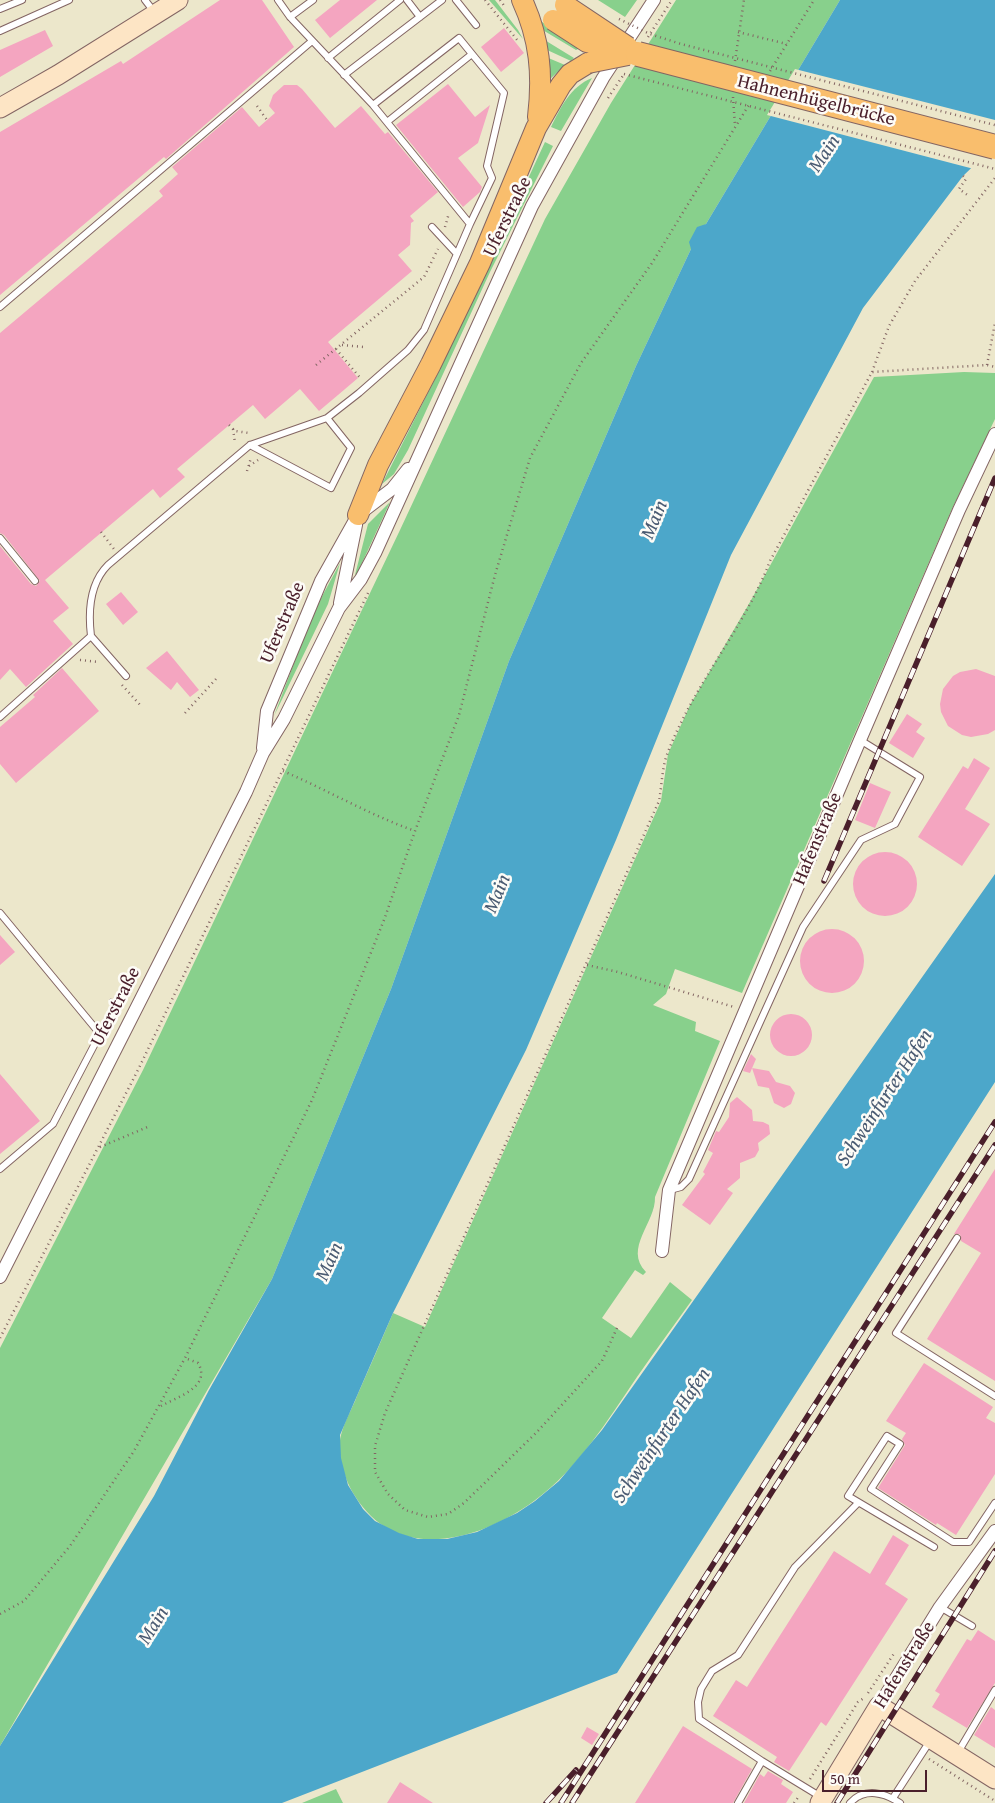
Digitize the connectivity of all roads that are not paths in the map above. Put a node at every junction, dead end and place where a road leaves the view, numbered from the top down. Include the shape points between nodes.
1 (22, 0) edge
2 (69, 0) edge
3 (178, 0) edge
4 (278, 0) edge
5 (313, 0) edge
6 (400, 0) edge
7 (407, 0) edge
8 (442, 0) edge
9 (456, 0) edge
10 (522, 0) edge
11 (526, 0) edge
12 (654, 0) edge
13 (563, 3) edge
14 (151, 7) edge
15 (0, 10) edge
16 (420, 17) junction
17 (290, 18) junction
18 (476, 25) dead end
19 (0, 31) edge
20 (312, 41) junction
21 (638, 53) junction
22 (472, 54) junction
23 (328, 58) junction
24 (344, 75) junction
25 (373, 105) junction
26 (0, 108) edge
27 (387, 122) junction
28 (536, 128) junction
29 (995, 147) edge
30 (470, 224) junction
31 (432, 227) dead end
32 (457, 254) junction
33 (0, 307) edge
34 (327, 418) junction
35 (995, 434) edge
36 (250, 445) junction
37 (415, 461) junction
38 (358, 515) junction
39 (0, 538) edge
40 (35, 581) dead end
41 (339, 608) junction
42 (91, 636) junction
43 (126, 676) dead end
44 (0, 717) edge
45 (860, 740) junction
46 (263, 754) junction
47 (0, 913) edge
48 (705, 1106) junction
49 (720, 1112) junction
50 (0, 1169) edge
51 (669, 1190) junction
52 (957, 1238) dead end
53 (662, 1251) dead end
54 (0, 1276) edge
55 (995, 1396) edge
56 (858, 1503) junction
57 (995, 1503) edge
58 (995, 1531) edge
59 (934, 1547) dead end
60 (940, 1607) junction
61 (972, 1626) dead end
62 (995, 1690) edge
63 (872, 1702) junction
64 (932, 1738) junction
65 (957, 1754) junction
66 (762, 1761) junction
67 (995, 1779) edge
68 (893, 1798) junction
69 (821, 1800) edge
70 (738, 1803) edge
71 (850, 1803) edge
72 (900, 1803) edge

1 - 15 lane
2 - 19 lane
3 - 14 street
4 - 17 lane
5 - 17 lane
6 - 23 lane
7 - 16 lane
8 - 16 lane
9 - 18 lane
10 - 28 main road via 539,51 540,90
11 - 21 main road, Hahnenhügelbrücke, bridge via 587,42
12 - 37 street, Uferstraße via 603,78 532,206
13 - 21 main road, Hahnenhügelbrücke, bridge
14 - 26 street via 58,75
16 - 24 lane
17 - 20 lane
20 - 23 lane
20 - 33 lane
21 - 28 main road, bridge via 595,61 578,68 554,94
21 - 29 highway, Hahnenhügelbrücke, bridge
22 - 25 lane via 459,38
22 - 27 lane
22 - 30 lane via 504,93 487,166 492,178
23 - 24 lane
24 - 25 lane
25 - 27 lane
27 - 30 lane
28 - 38 main road via 480,263 432,364 378,465
30 - 32 lane
31 - 32 lane
32 - 34 lane via 424,330 416,341
34 - 36 lane
34 - 36 lane via 351,448 331,488
35 - 45 street, Hafenstraße
36 - 42 lane via 101,572 91,603
37 - 38 street, Uferstraße via 392,489
37 - 41 street, Uferstraße via 398,506 362,579
38 - 41 street, Uferstraße
38 - 46 street, Uferstraße via 321,581 300,627 267,711
39 - 40 lane
41 - 46 street, Uferstraße
42 - 43 lane
42 - 44 lane
45 - 48 street, Hafenstraße
45 - 49 lane via 920,777 895,824 861,840 802,927
46 - 54 street, Uferstraße
47 - 50 lane via 100,1034 53,1124
48 - 49 lane
48 - 51 street, Hafenstraße
49 - 51 lane via 689,1179 681,1187
51 - 53 street, Hafenstraße
52 - 55 lane via 896,1333
56 - 57 lane via 848,1496 887,1436 900,1444 871,1489 954,1542 970,1542
56 - 59 lane
56 - 66 lane via 795,1567 738,1655 712,1671 701,1690 699,1719
58 - 60 street, Hafenstraße
60 - 61 lane
60 - 63 street, Hafenstraße
62 - 65 lane
63 - 64 street
63 - 69 street, Hafenstraße
64 - 65 street
64 - 68 lane
65 - 67 street
66 - 69 lane
66 - 70 lane
68 - 71 lane via 882,1793 863,1795
68 - 72 lane

